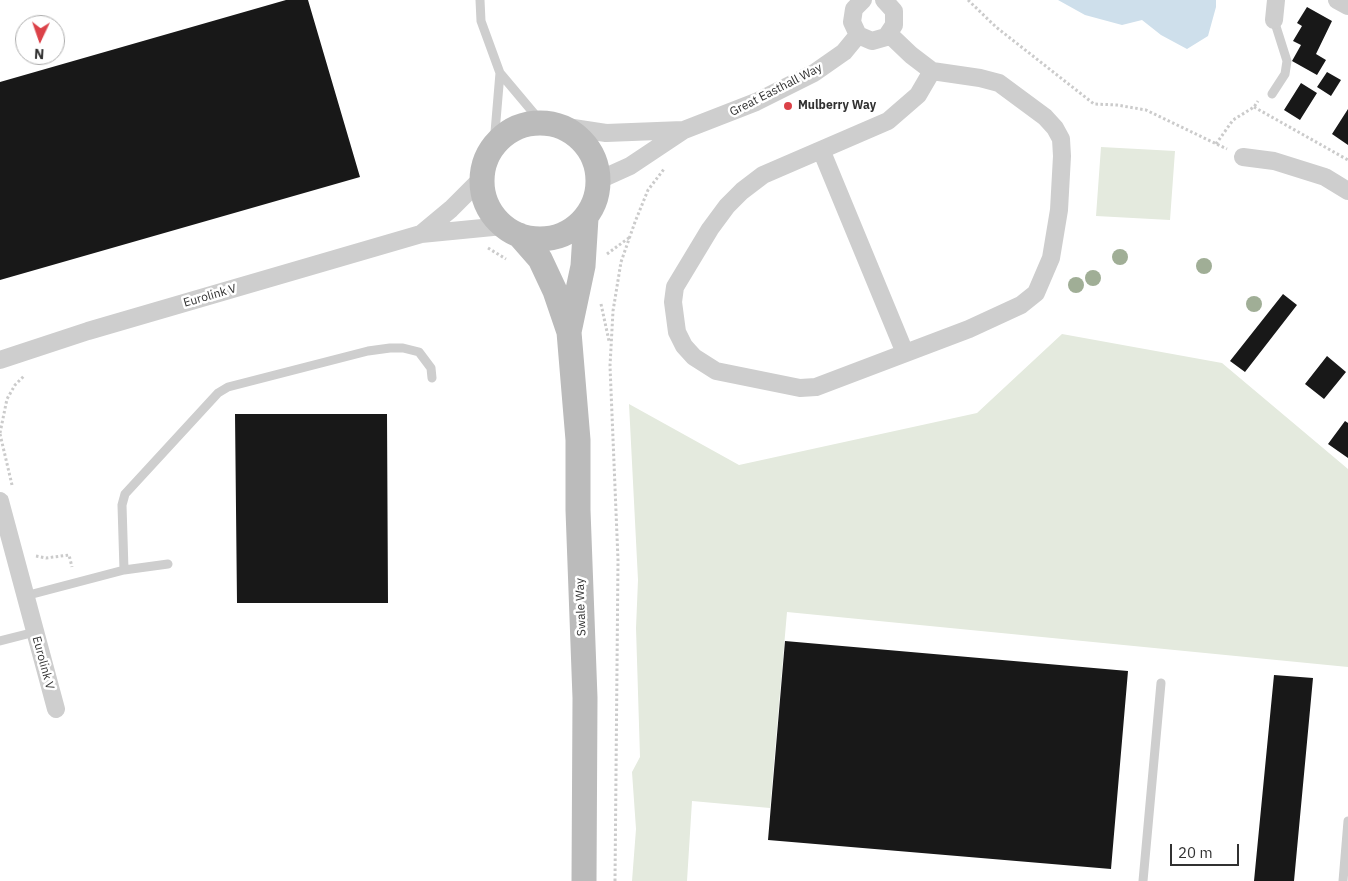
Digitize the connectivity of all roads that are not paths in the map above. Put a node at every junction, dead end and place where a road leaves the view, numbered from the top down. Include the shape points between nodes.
1 (480, 0) edge
2 (884, 0) edge
3 (1276, 0) edge
4 (1337, 0) edge
5 (859, 1) edge
6 (1348, 6) edge
7 (1274, 20) joint
8 (889, 34) junction
9 (858, 35) junction
10 (932, 71) junction
11 (500, 73) junction
12 (1268, 93) road end
13 (551, 124) junction
14 (684, 130) junction
15 (494, 144) junction
16 (822, 152) junction
17 (1243, 157) road end
18 (482, 178) junction
19 (599, 180) junction
20 (1348, 191) edge
21 (586, 218) junction
22 (511, 231) junction
23 (421, 234) junction
24 (569, 332) junction
25 (905, 353) junction
26 (0, 360) edge
27 (432, 378) dead end
28 (7, 497) edge
29 (168, 564) dead end
30 (124, 570) junction
31 (25, 596) junction
32 (35, 632) junction
33 (0, 641) edge
34 (1161, 683) dead end
35 (56, 709) dead end
36 (1348, 821) edge
37 (584, 881) edge
38 (1143, 881) edge
39 (1343, 881) edge

1 - 11 lane via 481,21
2 - 8 street via 890,4 895,18
3 - 7 street
4 - 6 street
5 - 9 street via 852,15
7 - 12 lane via 1287,61 1285,74
8 - 9 street via 872,41
8 - 10 street
9 - 14 street, Great Easthall Way via 844,52 814,73 756,102
10 - 16 street via 918,95 888,121
10 - 25 street via 999,83 1045,117 1061,139 1059,210 1051,258 1036,293 1021,305 969,329
11 - 13 lane
11 - 15 lane
13 - 14 street, Great Easthall Way via 606,132
13 - 15 street via 524,125 508,132
13 - 19 street via 576,134 588,147 596,163
14 - 19 street, Great Easthall Way via 630,166
15 - 18 street via 485,160
16 - 25 street
16 - 25 street via 763,176 727,206 676,287 673,302 678,332 694,358 716,371 800,388 832,383
17 - 20 street via 1274,161 1325,177
18 - 22 street via 484,196 491,212
18 - 23 street, Eurolink V via 452,209
19 - 21 street via 595,200
21 - 22 street via 555,238 537,239
21 - 24 street, Swale Way via 583,266
22 - 23 street, Eurolink V
22 - 24 street, Swale Way via 540,260
23 - 26 street, Eurolink V
24 - 37 street, Swale Way via 578,440 585,698
27 - 30 lane via 431,368 419,352 390,348 228,387 218,393 125,494 122,505
28 - 31 street, Eurolink V
29 - 30 lane
30 - 31 lane
31 - 32 street, Eurolink V
32 - 33 lane
32 - 35 street, Eurolink V
34 - 38 lane
36 - 39 lane

